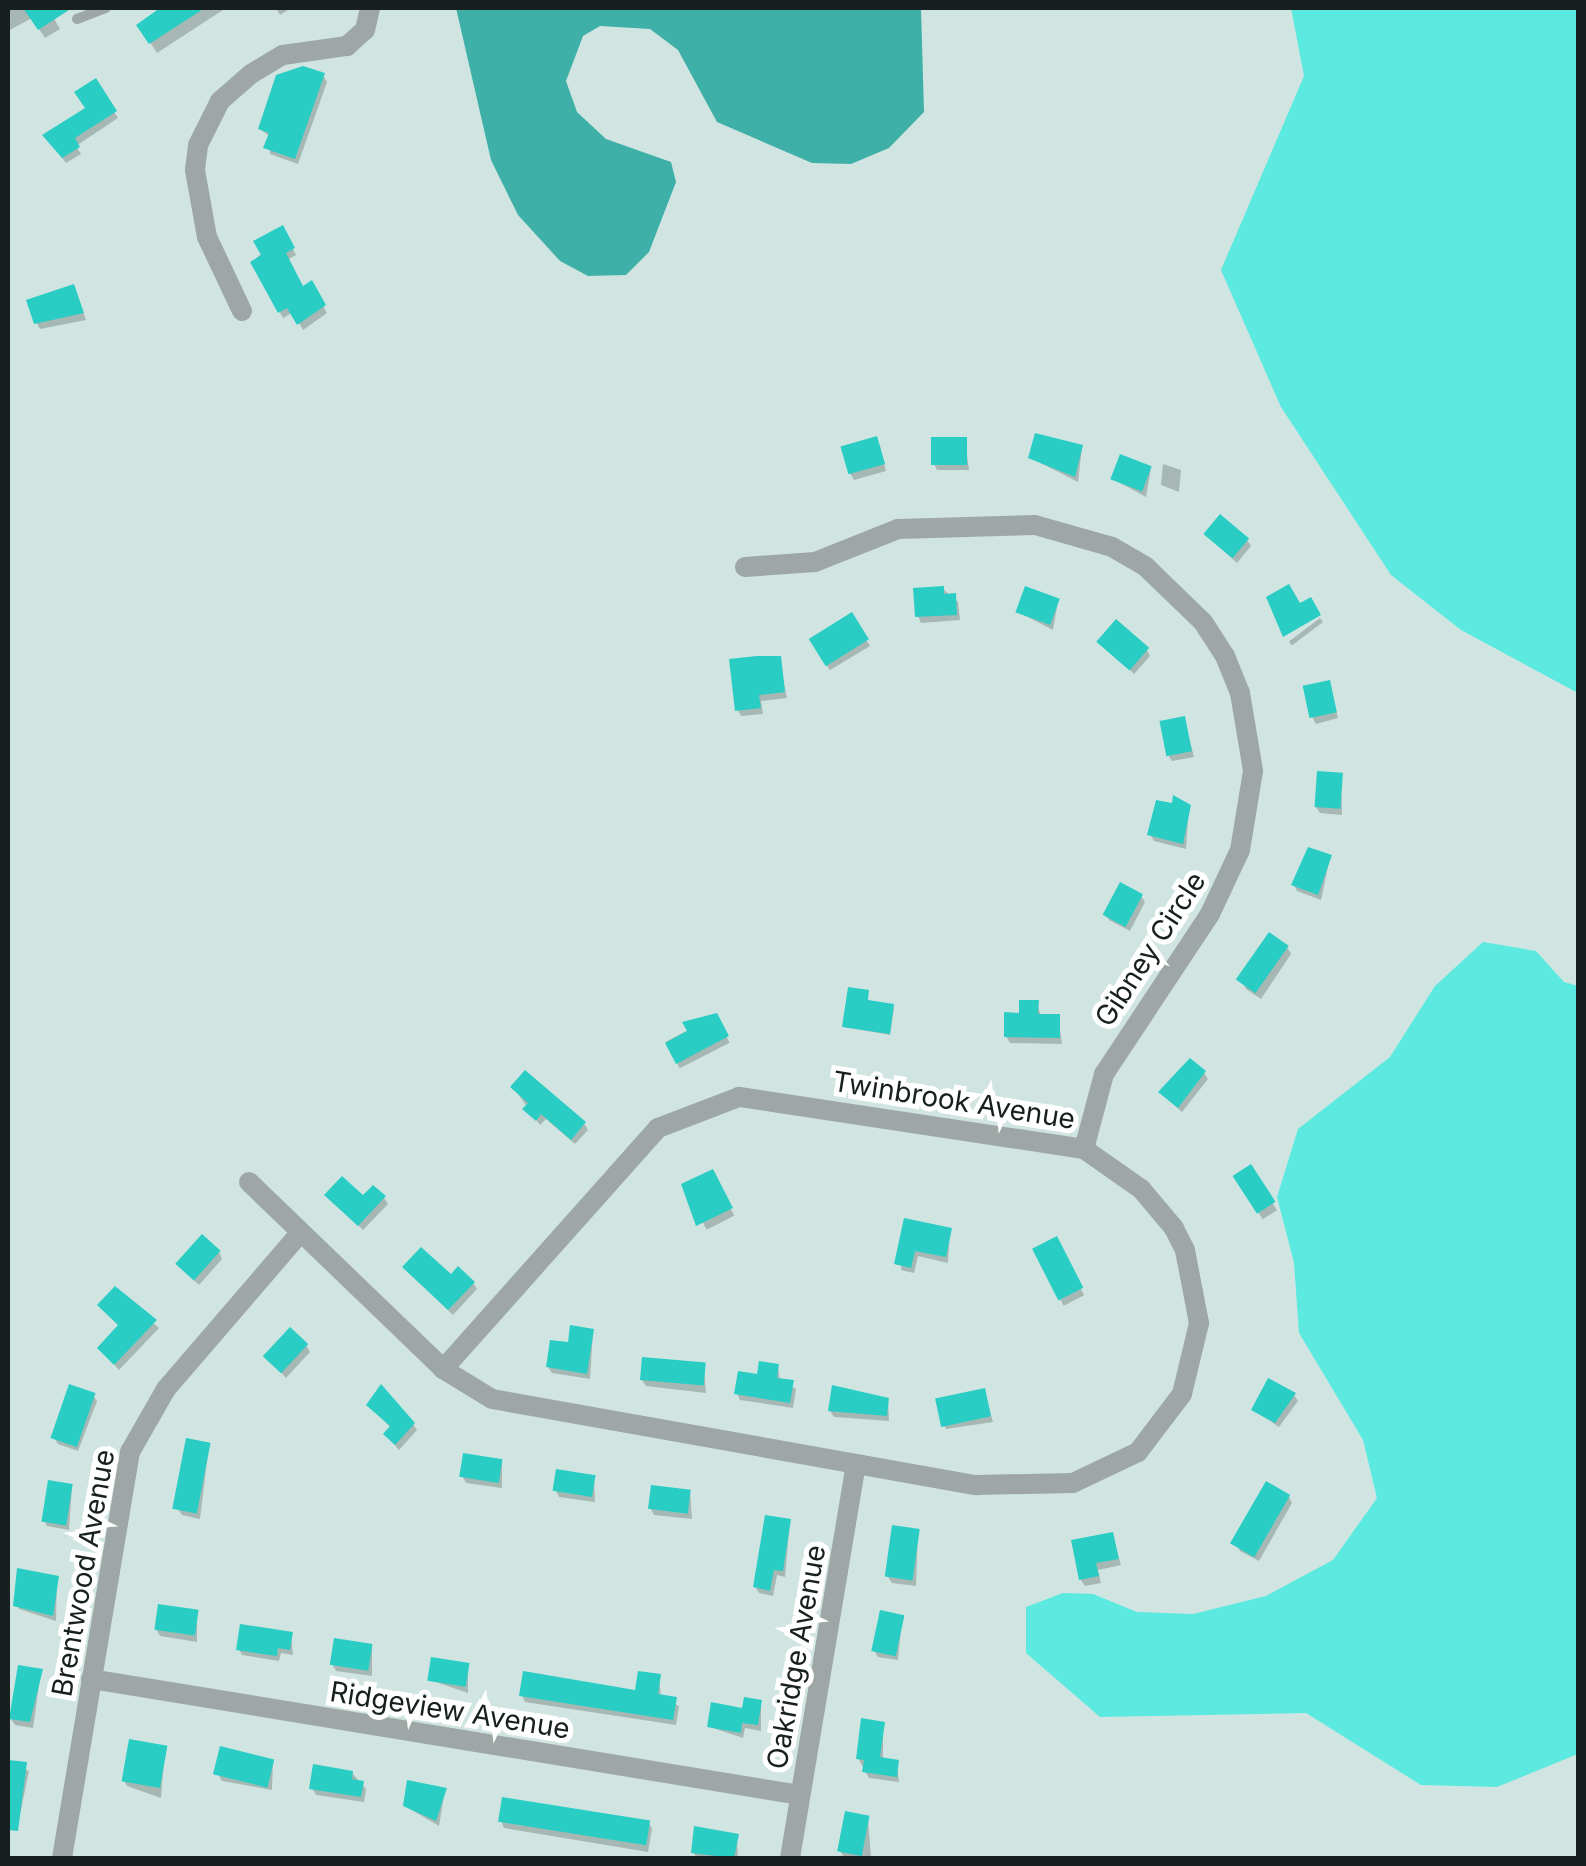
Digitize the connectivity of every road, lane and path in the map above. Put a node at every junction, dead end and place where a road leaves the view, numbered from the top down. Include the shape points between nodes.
1 (106, 8) edge
2 (370, 8) edge
3 (77, 18) dead end
4 (242, 311) dead end
5 (746, 567) dead end
6 (1084, 1150) junction
7 (249, 1182) dead end
8 (300, 1233) junction
9 (443, 1369) junction
10 (856, 1465) junction
11 (92, 1679) junction
12 (800, 1795) junction
13 (62, 1858) edge
14 (790, 1858) edge

1 - 3 lane
2 - 4 street via 365,30 346,46 283,55 251,74 220,101 198,144 195,170 208,236
5 - 6 street, Gibney Circle via 815,562 911,528 1035,525 1093,540 1146,567 1190,607 1225,656 1250,731 1253,771 1240,850 1210,914 1104,1074
6 - 9 street, Twinbrook Avenue via 764,1096 695,1109 658,1128
6 - 10 street, Twinbrook Avenue via 1141,1190 1185,1250 1200,1323 1191,1372 1171,1416 1117,1466 1049,1487 976,1485
7 - 8 street, Twinbrook Avenue
8 - 9 street, Twinbrook Avenue
8 - 11 street, Brentwood Avenue via 186,1364 140,1430 119,1499
9 - 10 street, Twinbrook Avenue via 492,1399 563,1416
10 - 12 street, Oakridge Avenue
11 - 12 street, Ridgeview Avenue
11 - 13 street, Brentwood Avenue
12 - 14 street, Oakridge Avenue

